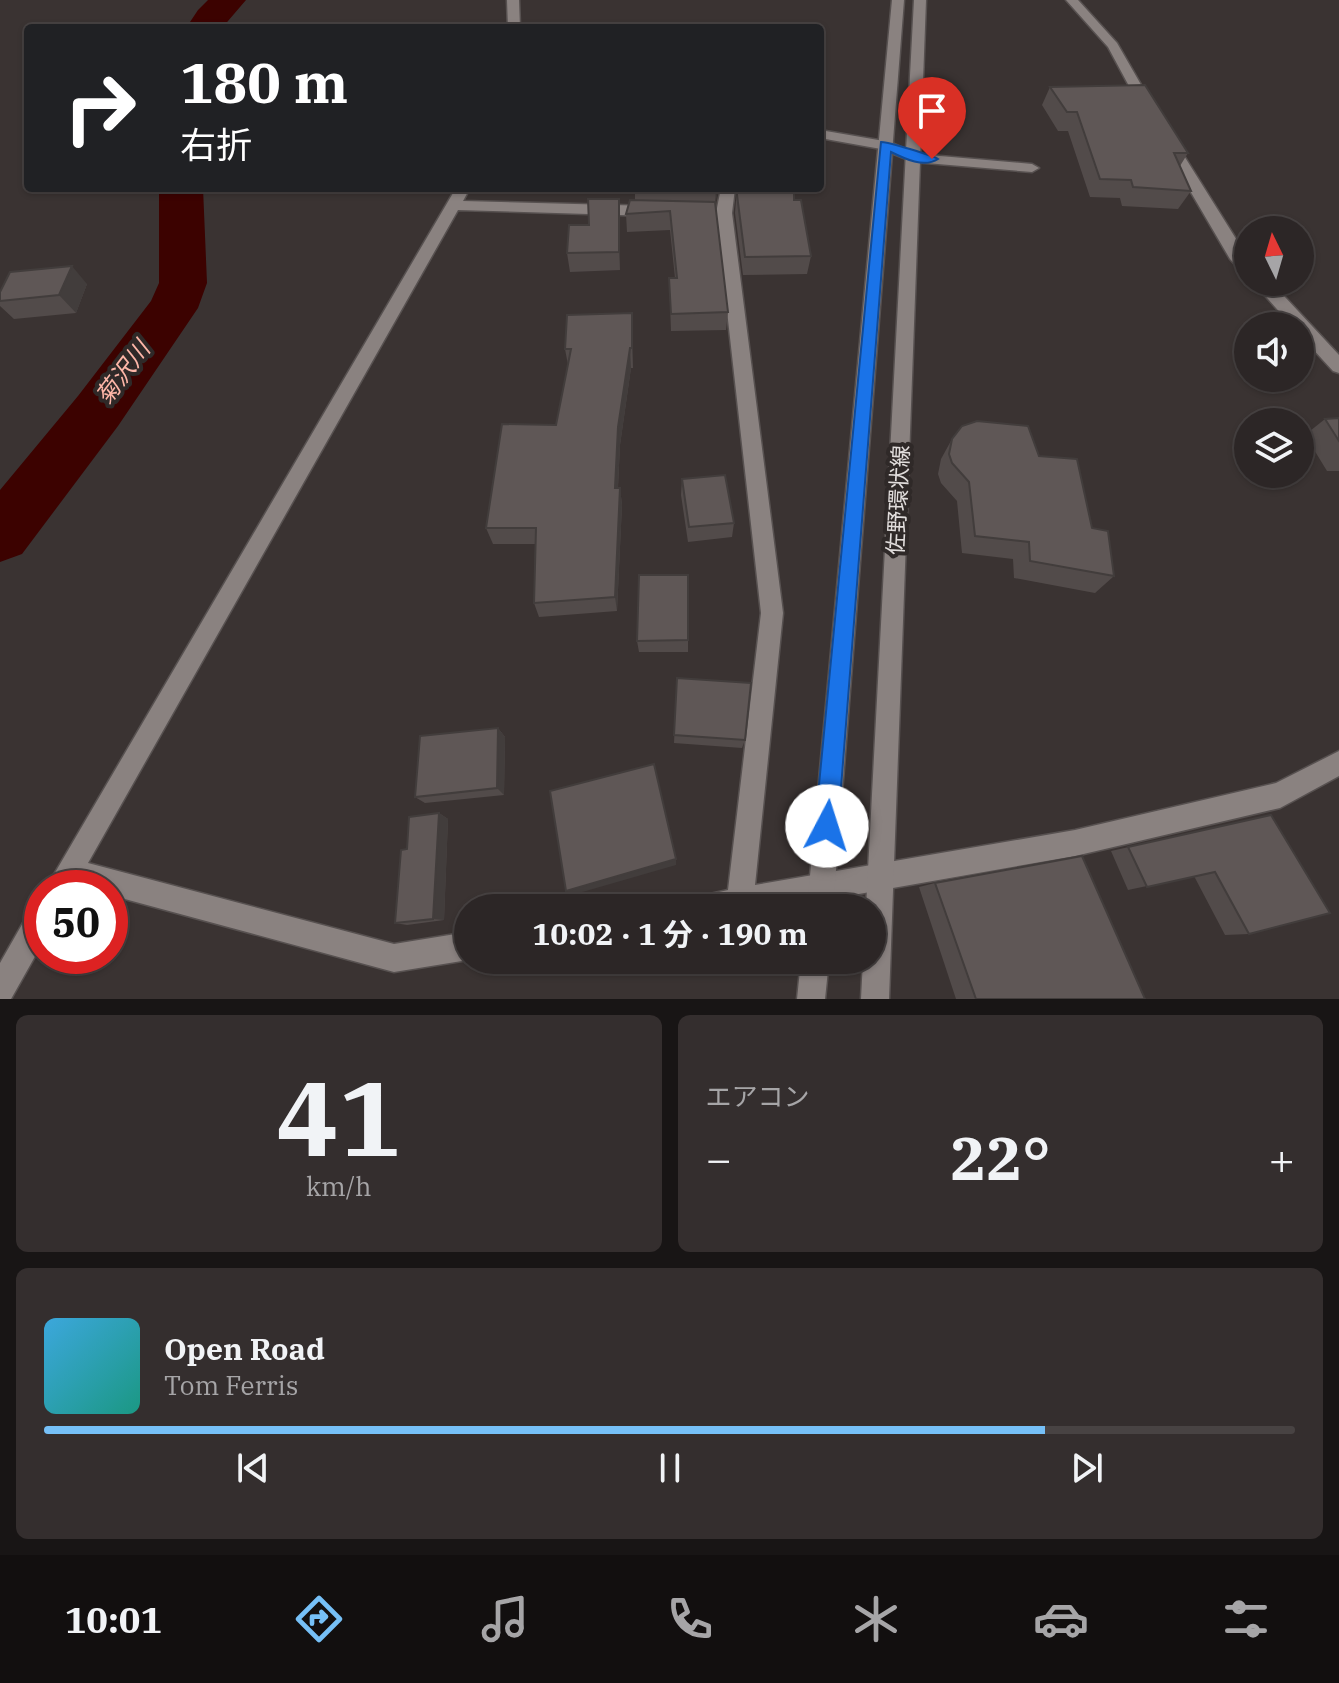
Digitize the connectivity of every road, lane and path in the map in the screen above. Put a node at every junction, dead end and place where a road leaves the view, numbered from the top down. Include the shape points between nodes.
1 (513, 0) edge
2 (898, 0) edge
3 (920, 0) edge
4 (1072, 0) edge
5 (514, 24) edge
6 (824, 135) edge
7 (885, 145) junction
8 (914, 158) junction
9 (1032, 168) dead end
10 (726, 192) edge
11 (458, 197) edge
12 (663, 211) edge
13 (1234, 252) edge
14 (1274, 296) edge
15 (1339, 366) edge
16 (1339, 763) edge
17 (1075, 843) junction
18 (70, 870) edge
19 (1086, 871) edge
20 (881, 877) junction
21 (741, 894) edge
22 (820, 894) edge
23 (832, 894) edge
24 (128, 895) edge
25 (24, 948) edge
26 (454, 948) edge
27 (814, 974) edge
28 (0, 990) edge
29 (811, 999) edge
30 (875, 999) edge

1 - 5 street
2 - 7 street, 佐野環状線
3 - 8 street, 佐野環状線
4 - 13 street via 1113,46
6 - 7 street
7 - 8 street
7 - 22 street, 佐野環状線
8 - 9 street
8 - 20 street, 佐野環状線
10 - 21 street via 716,212 772,613
11 - 12 street
11 - 18 street
14 - 15 street
16 - 17 street via 1280,795
17 - 19 street
17 - 20 street
20 - 23 street
20 - 30 street, 佐野環状線
24 - 26 street via 394,958
25 - 28 street
27 - 29 street

